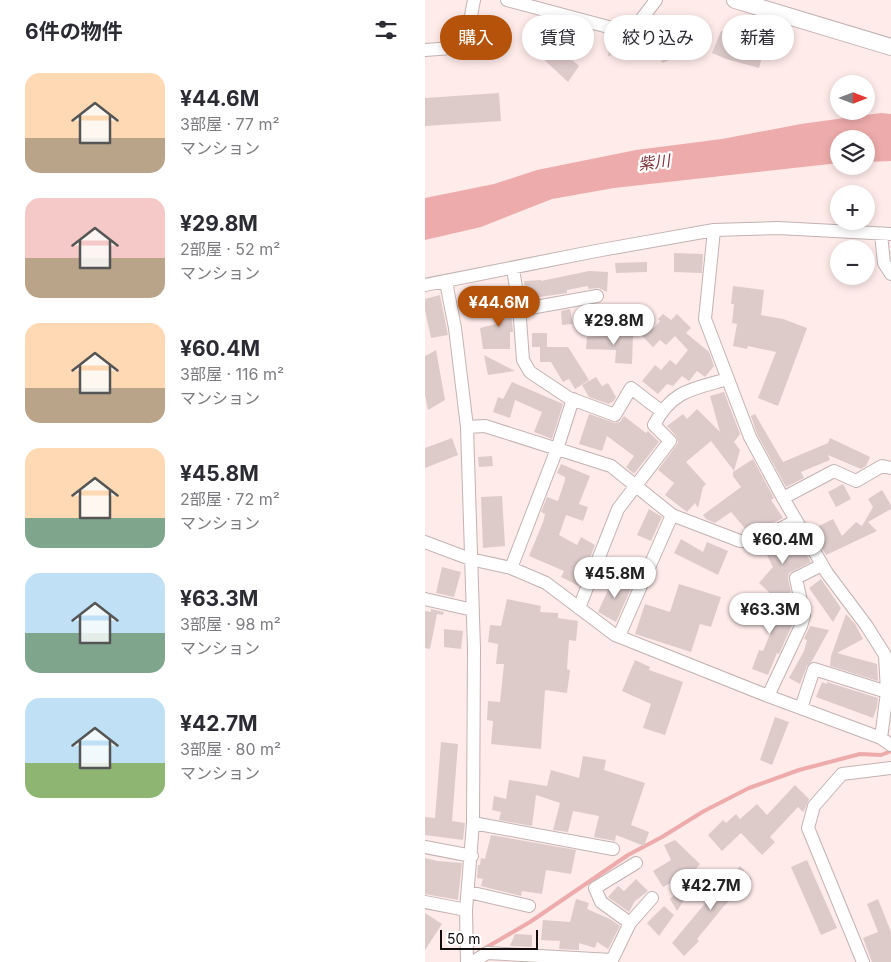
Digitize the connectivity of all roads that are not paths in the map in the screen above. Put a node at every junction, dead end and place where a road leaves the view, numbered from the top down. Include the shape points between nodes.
1 (474, 0) edge
2 (507, 0) edge
3 (656, 0) edge
4 (735, 0) edge
5 (891, 47) edge
6 (425, 50) edge
7 (714, 230) junction
8 (886, 234) edge
9 (513, 269) junction
10 (891, 274) edge
11 (446, 282) junction
12 (425, 285) edge
13 (597, 296) dead end
14 (519, 310) junction
15 (728, 379) junction
16 (573, 399) junction
17 (661, 410) junction
18 (467, 427) junction
19 (557, 449) junction
20 (891, 468) edge
21 (635, 486) junction
22 (783, 498) junction
23 (672, 515) junction
24 (795, 521) junction
25 (425, 542) edge
26 (471, 560) junction
27 (822, 565) junction
28 (511, 568) junction
29 (425, 599) edge
30 (579, 608) junction
31 (473, 610) junction
32 (619, 636) junction
33 (887, 692) junction
34 (768, 696) junction
35 (801, 708) junction
36 (886, 742) edge
37 (891, 768) edge
38 (473, 822) junction
39 (425, 847) edge
40 (613, 849) dead end
41 (472, 856) junction
42 (636, 863) dead end
43 (469, 892) junction
44 (653, 898) dead end
45 (425, 902) edge
46 (529, 906) dead end
47 (466, 910) junction
48 (630, 923) junction
49 (467, 962) edge
50 (473, 962) edge
51 (863, 962) edge

1 - 6 street via 465,47
2 - 3 street via 631,33
4 - 5 main road
7 - 8 street via 778,228
7 - 9 street
7 - 15 street via 705,319
8 - 10 street via 884,263
9 - 11 street
9 - 14 street
11 - 12 street
11 - 18 street
13 - 14 street
14 - 16 street via 523,360 530,372
15 - 17 street via 683,392
15 - 22 street via 750,438
16 - 17 street via 615,415 631,388
16 - 19 street
17 - 21 street via 654,425 670,441
18 - 19 street via 485,426
18 - 26 street
19 - 21 street via 611,466
19 - 28 street
20 - 22 street via 882,466 856,481 834,471
21 - 23 street
21 - 30 street via 618,509
22 - 24 street
23 - 24 street via 740,541 756,542
23 - 32 street
24 - 27 street
25 - 26 street
26 - 28 street
26 - 31 street
27 - 33 street via 885,655
27 - 34 street via 796,578 804,616
28 - 30 street via 546,583
29 - 31 street
30 - 32 street
31 - 38 street
32 - 34 street
33 - 35 street via 814,669
33 - 36 street
34 - 35 street
35 - 36 street
37 - 51 street via 842,774 813,806 808,828
38 - 40 street
38 - 41 street
39 - 41 street
41 - 43 street
42 - 48 street via 595,888 601,902
43 - 46 street
43 - 47 street
44 - 48 street
45 - 47 street
47 - 49 street
48 - 50 street via 612,960 487,953

